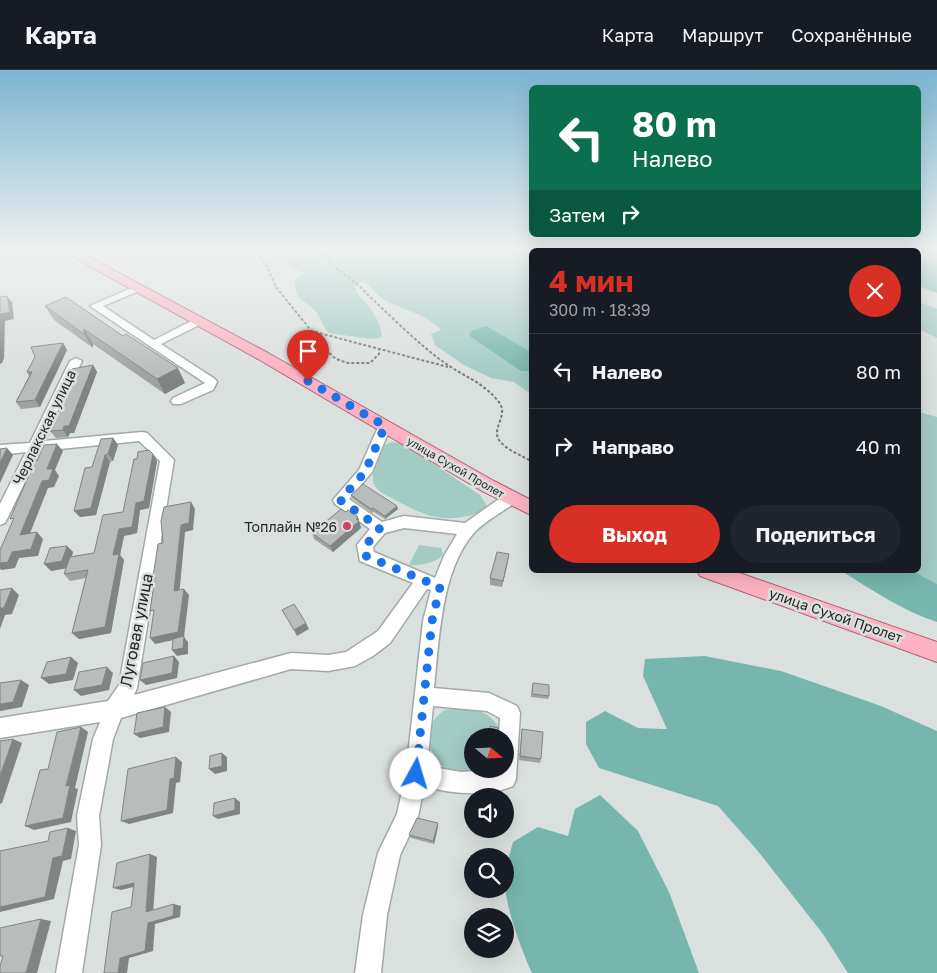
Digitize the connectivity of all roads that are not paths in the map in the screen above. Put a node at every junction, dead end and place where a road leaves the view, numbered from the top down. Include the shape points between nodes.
1 (128, 292) edge
2 (146, 292) edge
3 (199, 321) junction
4 (153, 344) junction
5 (76, 361) dead end
6 (177, 401) dead end
7 (385, 426) junction
8 (33, 446) junction
9 (0, 450) edge
10 (524, 502) edge
11 (0, 519) edge
12 (380, 528) junction
13 (468, 529) junction
14 (715, 573) edge
15 (432, 583) junction
16 (937, 652) edge
17 (425, 696) junction
18 (114, 710) junction
19 (0, 728) edge
20 (416, 774) junction
21 (69, 973) edge
22 (368, 973) edge

1 - 4 street via 95,306
2 - 3 main road, улица Сухой Пролет
3 - 4 street
3 - 7 main road, улица Сухой Пролет
4 - 6 street via 211,382 208,387
5 - 8 street, Черлакская улица
7 - 10 main road, улица Сухой Пролет
7 - 12 street via 365,472 340,500
8 - 9 street
8 - 11 street, Черлакская улица
8 - 18 street, Луговая улица via 142,436 167,460 128,688
10 - 13 street
12 - 13 street via 404,522
12 - 15 street via 366,545 366,556
13 - 15 street
14 - 16 main road, улица Сухой Пролет
15 - 17 street
15 - 18 street via 384,637 349,660 328,663 291,661
17 - 20 street
17 - 20 street via 489,702 510,713 506,779 463,784
18 - 19 street
18 - 21 street, Луговая улица via 103,739 88,816 90,845
20 - 22 street via 407,817 389,853 375,915

